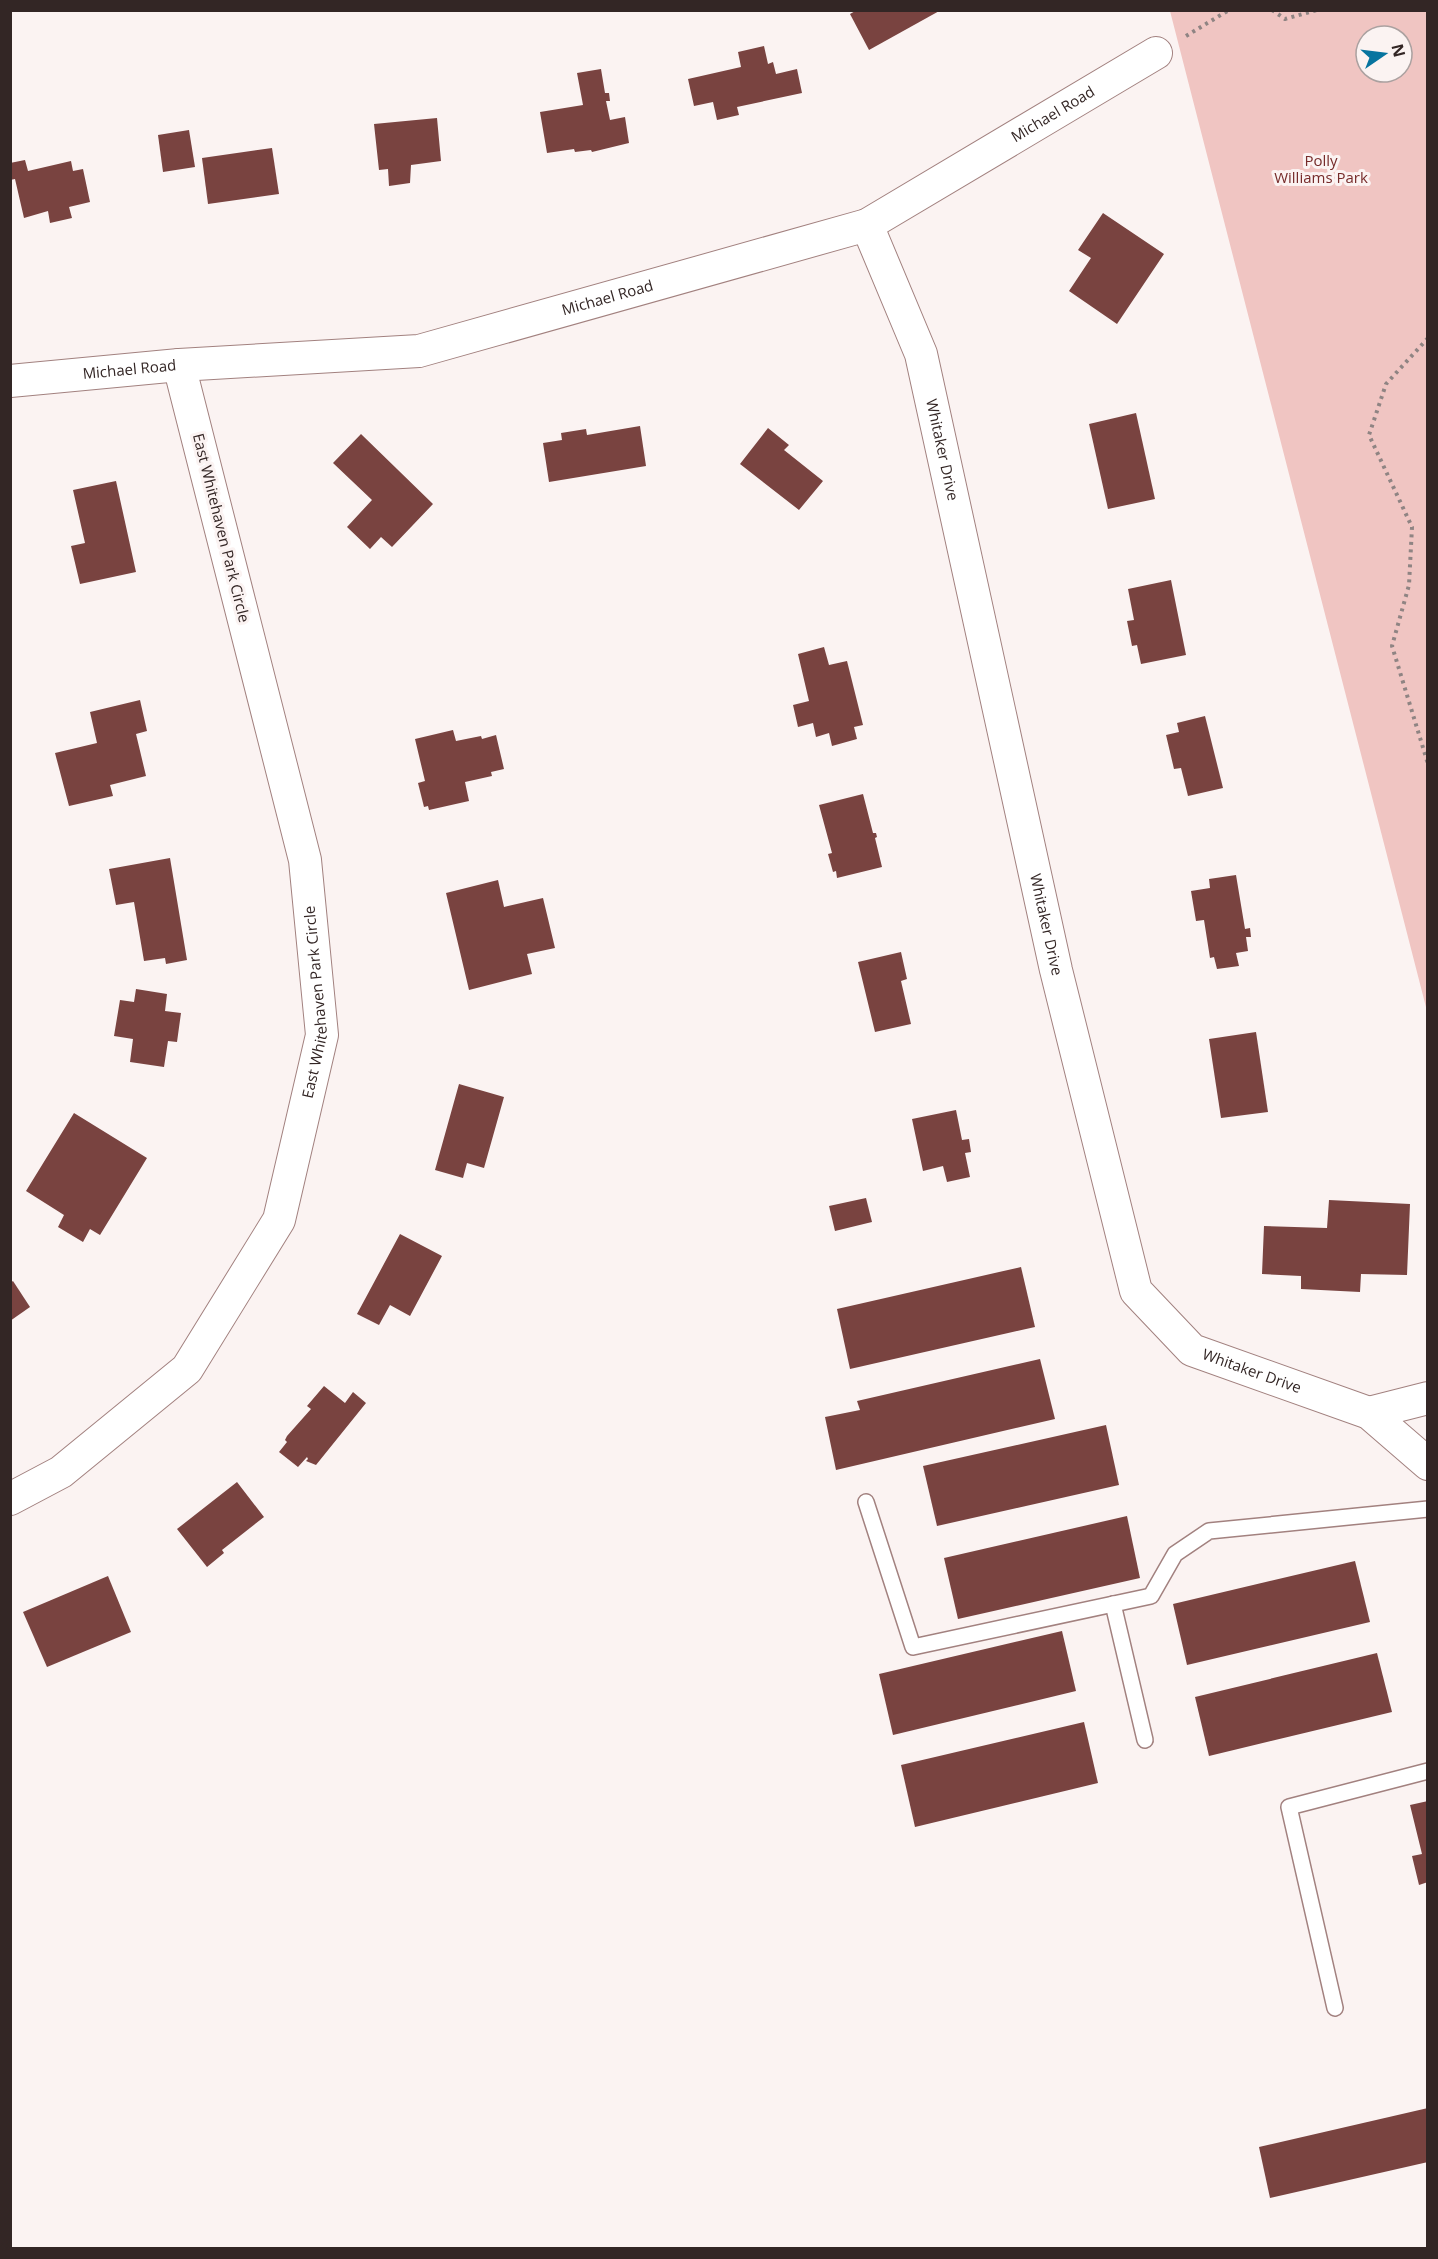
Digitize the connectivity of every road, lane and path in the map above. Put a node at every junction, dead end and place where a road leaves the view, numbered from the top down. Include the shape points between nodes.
1 (1229, 10) edge
2 (1272, 10) edge
3 (1317, 10) edge
4 (1156, 53) joint
5 (867, 225) junction
6 (1428, 338) edge
7 (179, 365) junction
8 (10, 381) edge
9 (1428, 764) edge
10 (1428, 1398) edge
11 (1369, 1413) junction
12 (1428, 1464) edge
13 (10, 1499) edge
14 (866, 1502) dead end
15 (1428, 1509) edge
16 (1113, 1604) junction
17 (1145, 1740) dead end
18 (1428, 1771) edge
19 (1335, 2008) dead end

1 - 4 path
2 - 3 path via 1285,19
4 - 5 street, Michael Road
5 - 7 street, Michael Road via 419,351
5 - 11 street, Whitaker Drive via 921,354 1056,969 1136,1291 1192,1350
6 - 9 path via 1386,384 1369,435 1412,527 1409,585 1392,646
7 - 8 street, Michael Road
7 - 13 street, East Whitehaven Park Circle via 305,860 322,1035 279,1220 187,1369 61,1472
10 - 11 street
11 - 12 street, Whitaker Drive
14 - 16 lane via 913,1647
15 - 16 lane via 1209,1531 1175,1554 1151,1596
16 - 17 lane
18 - 19 lane via 1289,1807

